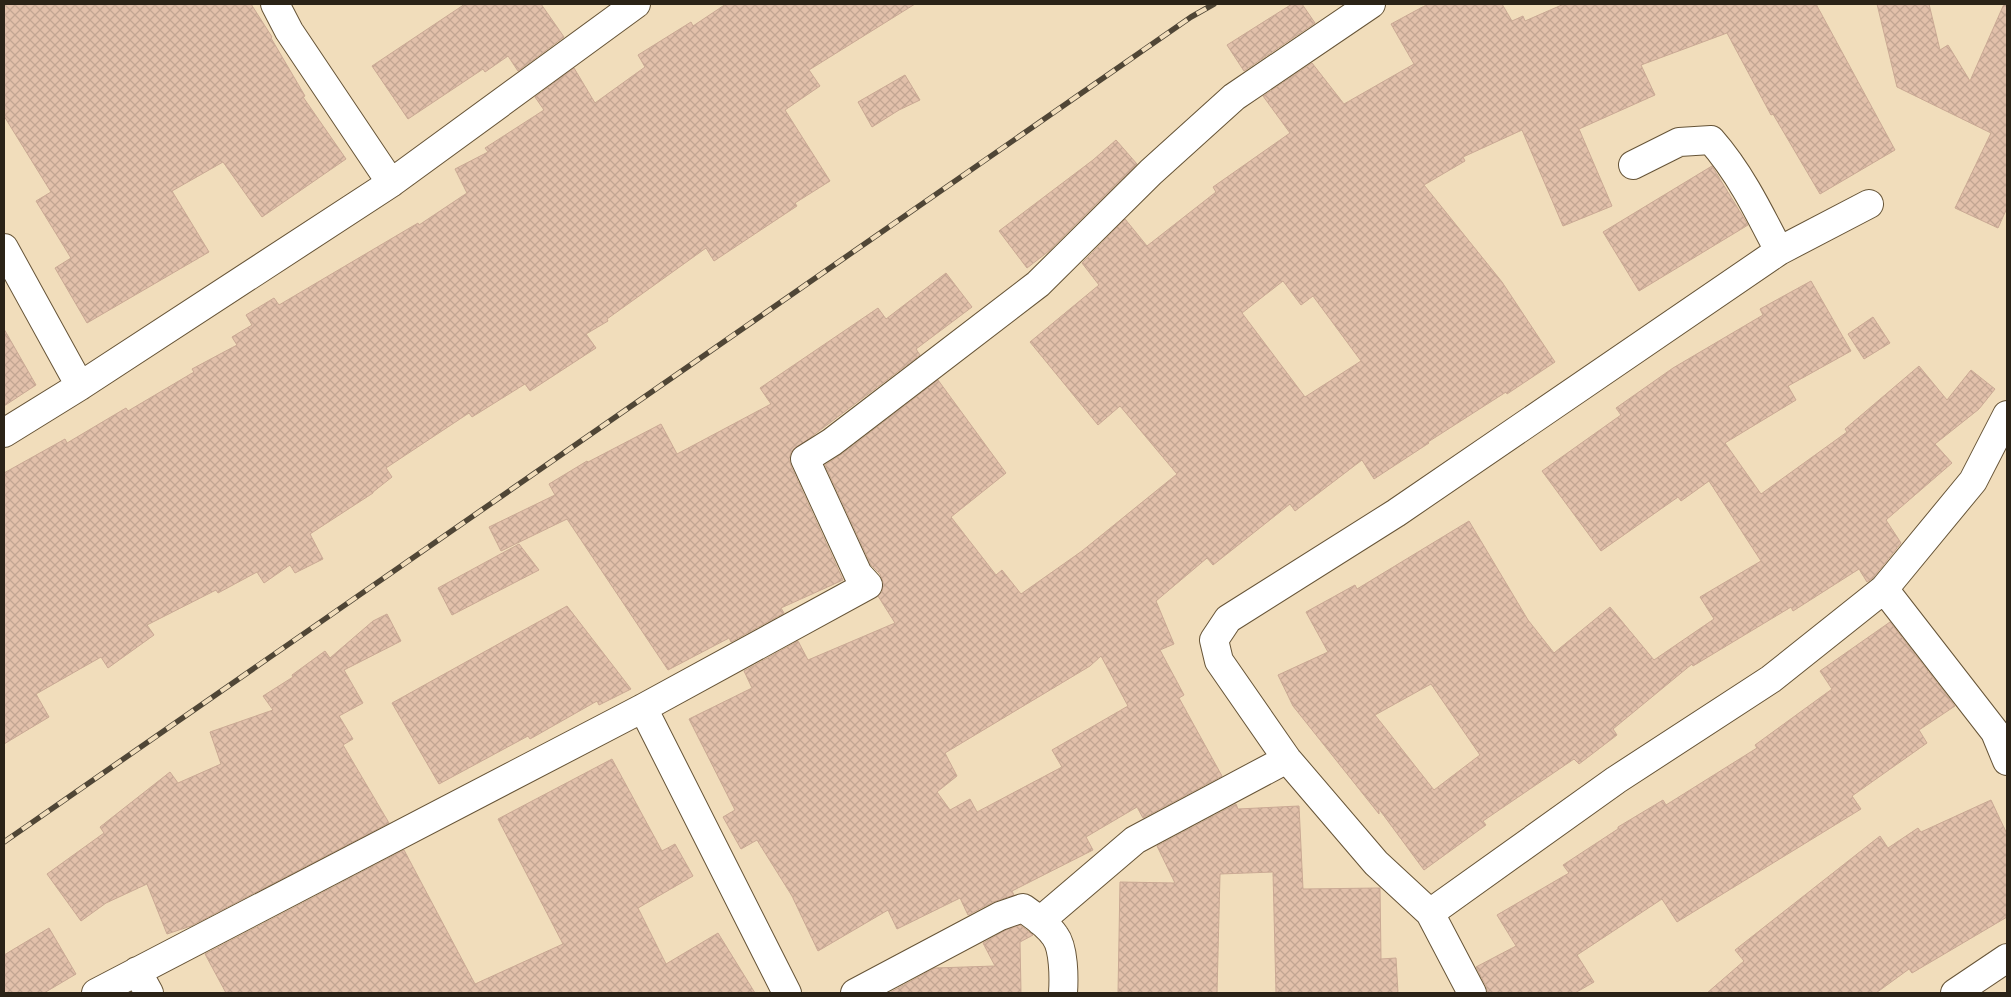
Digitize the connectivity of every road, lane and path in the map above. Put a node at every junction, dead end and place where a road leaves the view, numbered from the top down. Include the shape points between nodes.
1 (275, 4) edge
2 (636, 4) edge
3 (1371, 4) edge
4 (1633, 165) dead end
5 (391, 183) junction
6 (1869, 204) dead end
7 (4, 248) edge
8 (1779, 251) junction
9 (80, 386) junction
10 (2007, 415) edge
11 (4, 433) edge
12 (1884, 589) junction
13 (643, 708) junction
14 (2001, 731) edge
15 (1287, 759) junction
16 (2007, 761) edge
17 (1430, 913) junction
18 (1040, 921) junction
19 (2007, 958) edge
20 (143, 982) edge
21 (96, 993) edge
22 (786, 993) edge
23 (855, 993) edge
24 (1063, 993) edge
25 (1472, 993) edge
26 (1955, 993) edge

1 - 5 street
2 - 5 street
3 - 13 street via 1234,97 1151,172 1038,284 832,442 805,459 858,574 868,584
4 - 8 street via 1678,142 1711,140 1751,196
5 - 9 street
6 - 8 street
7 - 9 street
8 - 15 street via 1396,513 1228,619 1214,640 1219,661
9 - 11 street
10 - 12 street via 1973,481
12 - 14 street
12 - 17 street via 1771,679 1616,780
13 - 20 street
13 - 22 street
14 - 16 street
15 - 17 street via 1376,863
15 - 18 street via 1135,840
17 - 25 street
18 - 23 street via 1023,908 1000,916
18 - 24 street via 1056,937 1062,962
19 - 26 street
20 - 21 street

